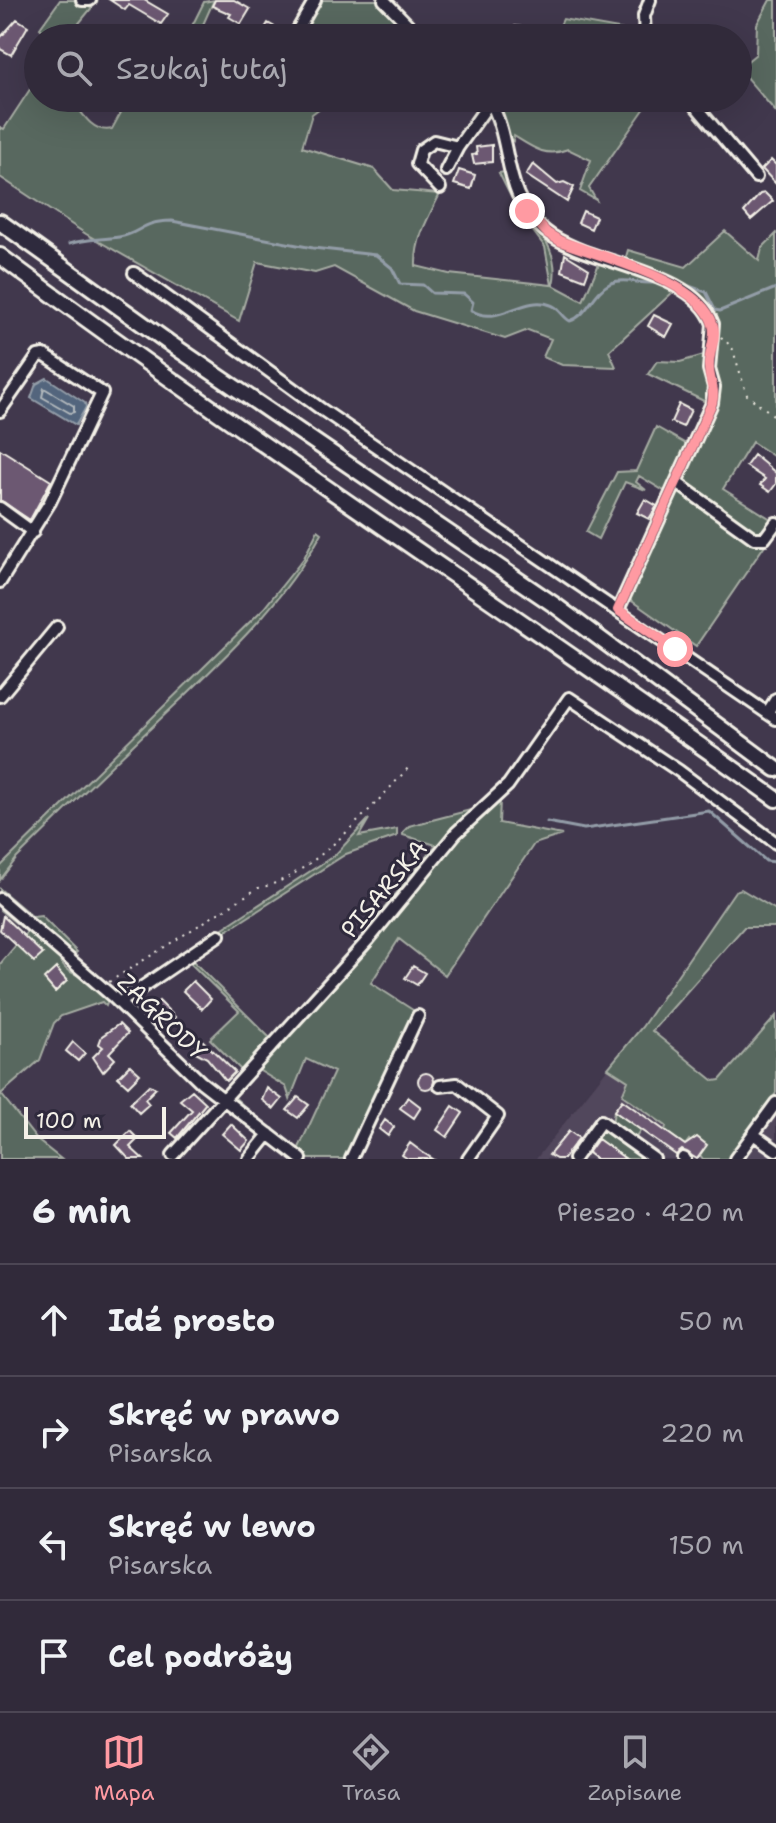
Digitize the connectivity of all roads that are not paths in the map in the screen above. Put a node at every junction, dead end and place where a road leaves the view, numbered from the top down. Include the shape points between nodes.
1 (82, 0) edge
2 (90, 0) edge
3 (315, 0) edge
4 (384, 0) edge
5 (650, 0) edge
6 (301, 24) edge
7 (407, 24) edge
8 (644, 24) edge
9 (481, 112) edge
10 (492, 112) edge
11 (701, 112) edge
12 (458, 147) junction
13 (446, 170) dead end
14 (756, 177) dead end
15 (440, 188) dead end
16 (0, 222) edge
17 (0, 256) edge
18 (134, 273) dead end
19 (0, 411) edge
20 (677, 483) junction
21 (0, 508) edge
22 (776, 523) edge
23 (33, 532) junction
24 (0, 582) edge
25 (618, 610) junction
26 (57, 627) dead end
27 (0, 696) edge
28 (776, 699) edge
29 (771, 716) edge
30 (776, 769) edge
31 (776, 799) edge
32 (776, 843) edge
33 (0, 899) edge
34 (219, 935) dead end
35 (119, 1003) junction
36 (418, 1016) dead end
37 (440, 1086) dead end
38 (222, 1100) junction
39 (776, 1103) edge
40 (269, 1134) junction
41 (753, 1134) junction
42 (776, 1150) edge
43 (173, 1155) dead end
44 (249, 1159) edge
45 (301, 1159) edge
46 (351, 1159) edge
47 (468, 1159) edge
48 (574, 1159) edge
49 (654, 1159) edge
50 (735, 1159) edge

1 - 2 street
3 - 6 street
4 - 7 street
5 - 8 street
9 - 12 street
10 - 20 street via 511,181 540,226 560,241 664,281 703,307 714,330 709,369 714,398
11 - 14 street
12 - 13 street
12 - 15 street via 428,142 418,154 417,164
16 - 30 highway via 556,606
17 - 31 highway
18 - 25 street via 321,409
19 - 23 street via 38,356 102,393
20 - 22 street via 754,538 765,538
20 - 25 street
21 - 23 street
23 - 24 street
25 - 29 street
26 - 27 street
28 - 29 street
32 - 38 street, PISARSKA via 569,698 508,785 456,833 340,972
33 - 35 street, ZAGRODY
34 - 35 street
35 - 38 street, ZAGRODY
36 - 46 street
37 - 47 street via 457,1084 498,1116
38 - 40 street, ZAGRODY
38 - 43 street, PISARSKA
39 - 41 street
40 - 44 street
40 - 45 street, ZAGRODY
41 - 42 street
41 - 50 street
48 - 49 street via 601,1121

